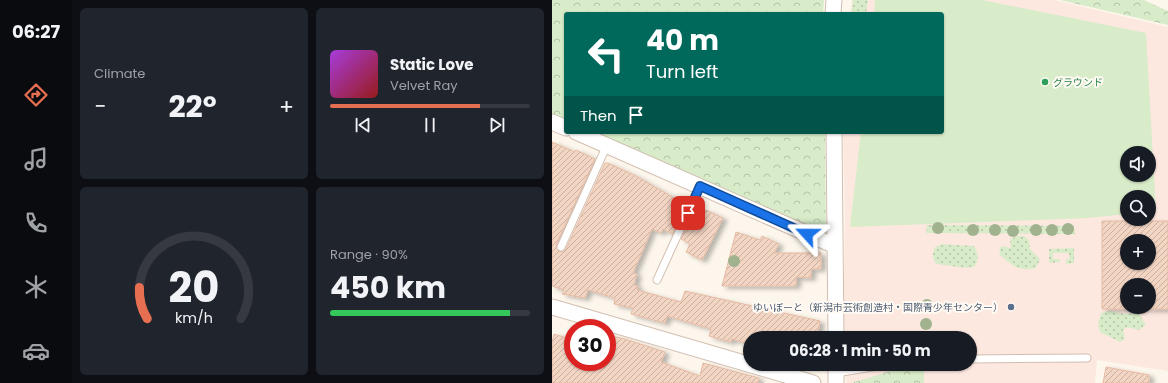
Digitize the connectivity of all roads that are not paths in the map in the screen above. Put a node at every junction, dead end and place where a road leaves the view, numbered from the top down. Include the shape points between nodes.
1 (834, 0) edge
2 (833, 12) edge
3 (552, 122) edge
4 (564, 127) edge
5 (581, 134) edge
6 (834, 134) edge
7 (607, 145) junction
8 (700, 186) junction
9 (835, 246) junction
10 (561, 247) dead end
11 (657, 280) dead end
12 (552, 307) edge
13 (836, 331) edge
14 (1086, 358) dead end
15 (977, 359) edge
16 (848, 371) edge
17 (836, 373) edge
18 (813, 383) edge

1 - 2 street
3 - 4 street
5 - 7 street
6 - 9 street
7 - 8 street
7 - 10 lane
8 - 9 street
8 - 11 lane
9 - 13 street
12 - 18 street
14 - 15 lane
16 - 17 lane

